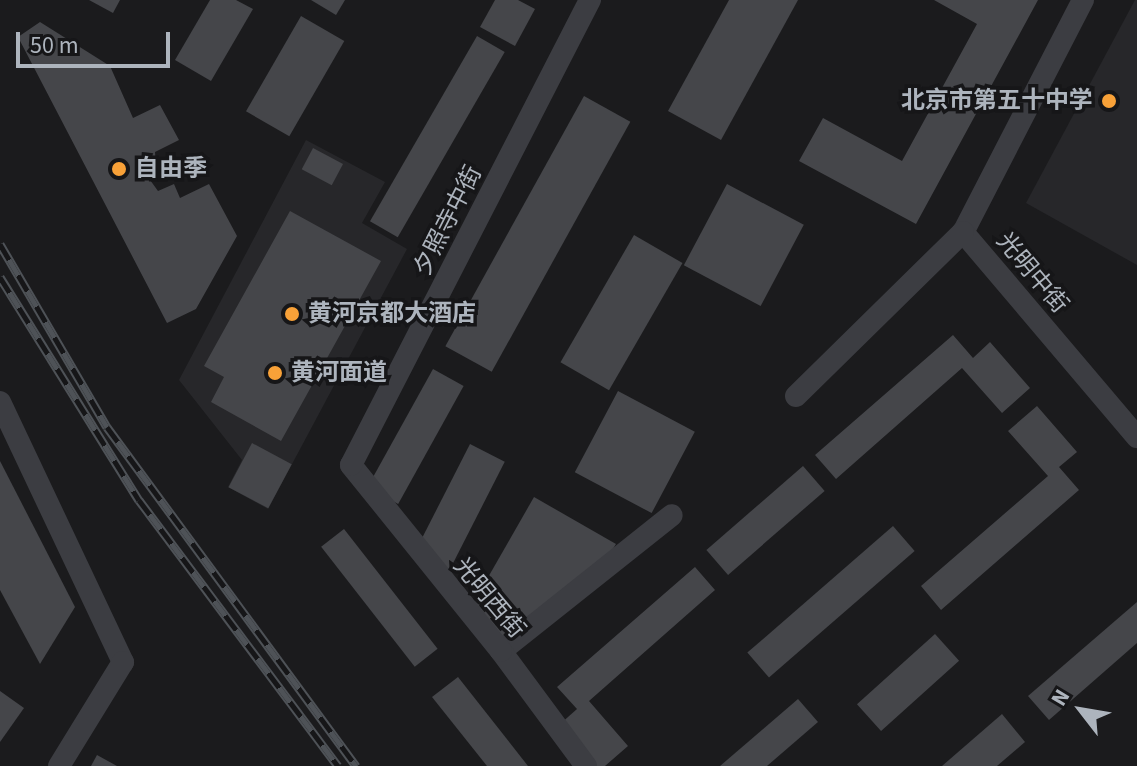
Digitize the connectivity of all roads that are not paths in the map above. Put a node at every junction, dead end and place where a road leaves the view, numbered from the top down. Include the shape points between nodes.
1 (590, 0) edge
2 (1083, 0) edge
3 (963, 232) junction
4 (796, 396) dead end
5 (0, 402) edge
6 (1137, 437) edge
7 (351, 465) joint
8 (672, 515) dead end
9 (501, 651) junction
10 (59, 766) edge
11 (586, 766) edge

1 - 7 street, 夕照寺中街
2 - 3 street, 光明中街
3 - 4 street
3 - 6 street, 光明中街
5 - 10 street via 123,662
7 - 9 street, 光明西街
8 - 9 street
9 - 11 street, 光明西街

